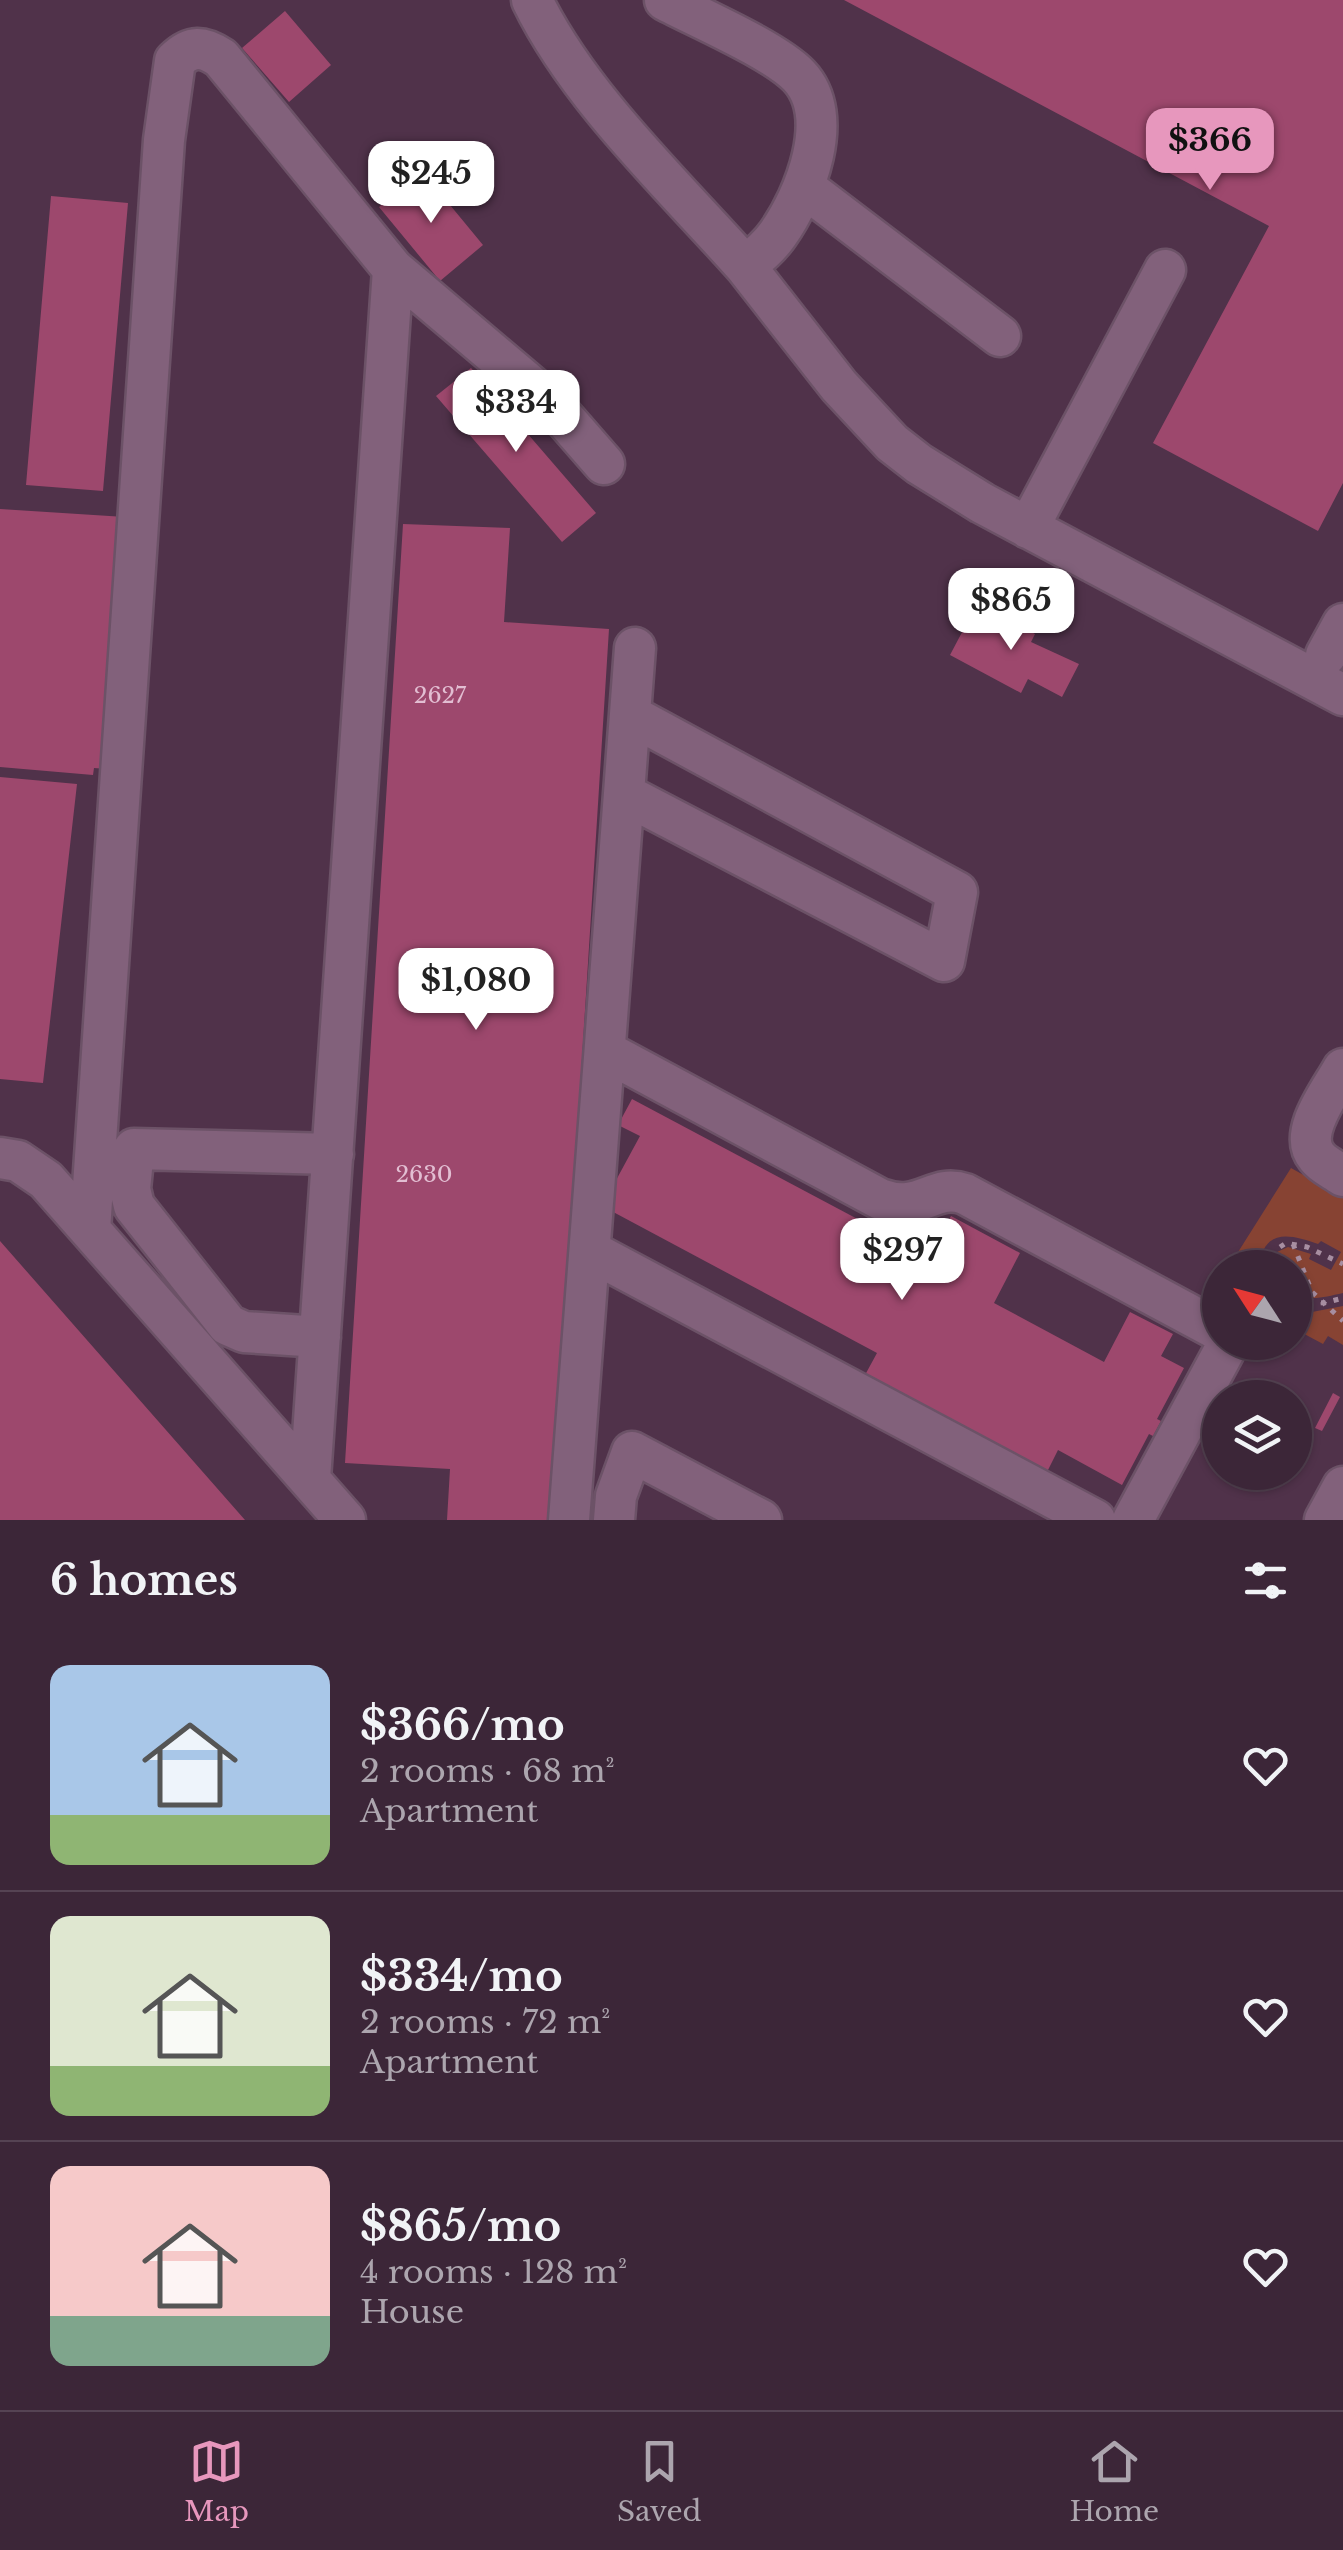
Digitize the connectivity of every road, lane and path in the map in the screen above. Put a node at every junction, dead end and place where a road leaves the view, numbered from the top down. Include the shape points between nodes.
1 (532, 0) edge
2 (665, 0) edge
3 (804, 187) junction
4 (745, 266) junction
5 (393, 270) junction
6 (1165, 270) dead end
7 (1000, 336) dead end
8 (604, 464) dead end
9 (1028, 528) junction
10 (635, 648) dead end
11 (1343, 695) edge
12 (630, 715) junction
13 (624, 794) junction
14 (605, 1051) junction
15 (1343, 1069) edge
16 (114, 1148) junction
17 (333, 1154) junction
18 (0, 1158) edge
19 (1343, 1176) edge
20 (90, 1230) junction
21 (1293, 1244) junction
22 (1276, 1250) edge
23 (590, 1252) junction
24 (1343, 1264) edge
25 (1343, 1298) edge
26 (1312, 1302) edge
27 (1324, 1303) junction
28 (1202, 1321) edge
29 (1343, 1321) edge
30 (320, 1336) junction
31 (1219, 1360) edge
32 (310, 1479) junction
33 (1343, 1487) edge
34 (344, 1520) edge
35 (568, 1520) edge
36 (614, 1520) edge
37 (760, 1520) edge
38 (1094, 1520) edge
39 (1133, 1520) edge
40 (1325, 1520) edge

1 - 4 street via 575,74
2 - 3 street via 801,78 816,130
3 - 4 street via 776,238
3 - 7 street
4 - 9 street via 892,444
5 - 8 street via 550,402
5 - 16 street via 221,58 195,48 175,61 164,140
5 - 17 street
6 - 9 street
9 - 11 street
10 - 12 street
12 - 13 street
12 - 13 street via 957,892 944,961
13 - 14 street
14 - 23 street
14 - 28 street via 880,1199 903,1206 948,1190 964,1194
15 - 19 street via 1311,1129 1310,1145
16 - 17 street
16 - 20 street
16 - 30 street via 134,1206 228,1325 244,1332
17 - 30 street
18 - 20 street via 32,1168
20 - 32 street
21 - 22 path
21 - 24 path
21 - 27 path via 1312,1292
23 - 35 street
23 - 38 street
25 - 27 path
26 - 27 path
27 - 29 path
30 - 32 street
31 - 39 street
32 - 34 street
33 - 40 street
36 - 37 street via 632,1452

